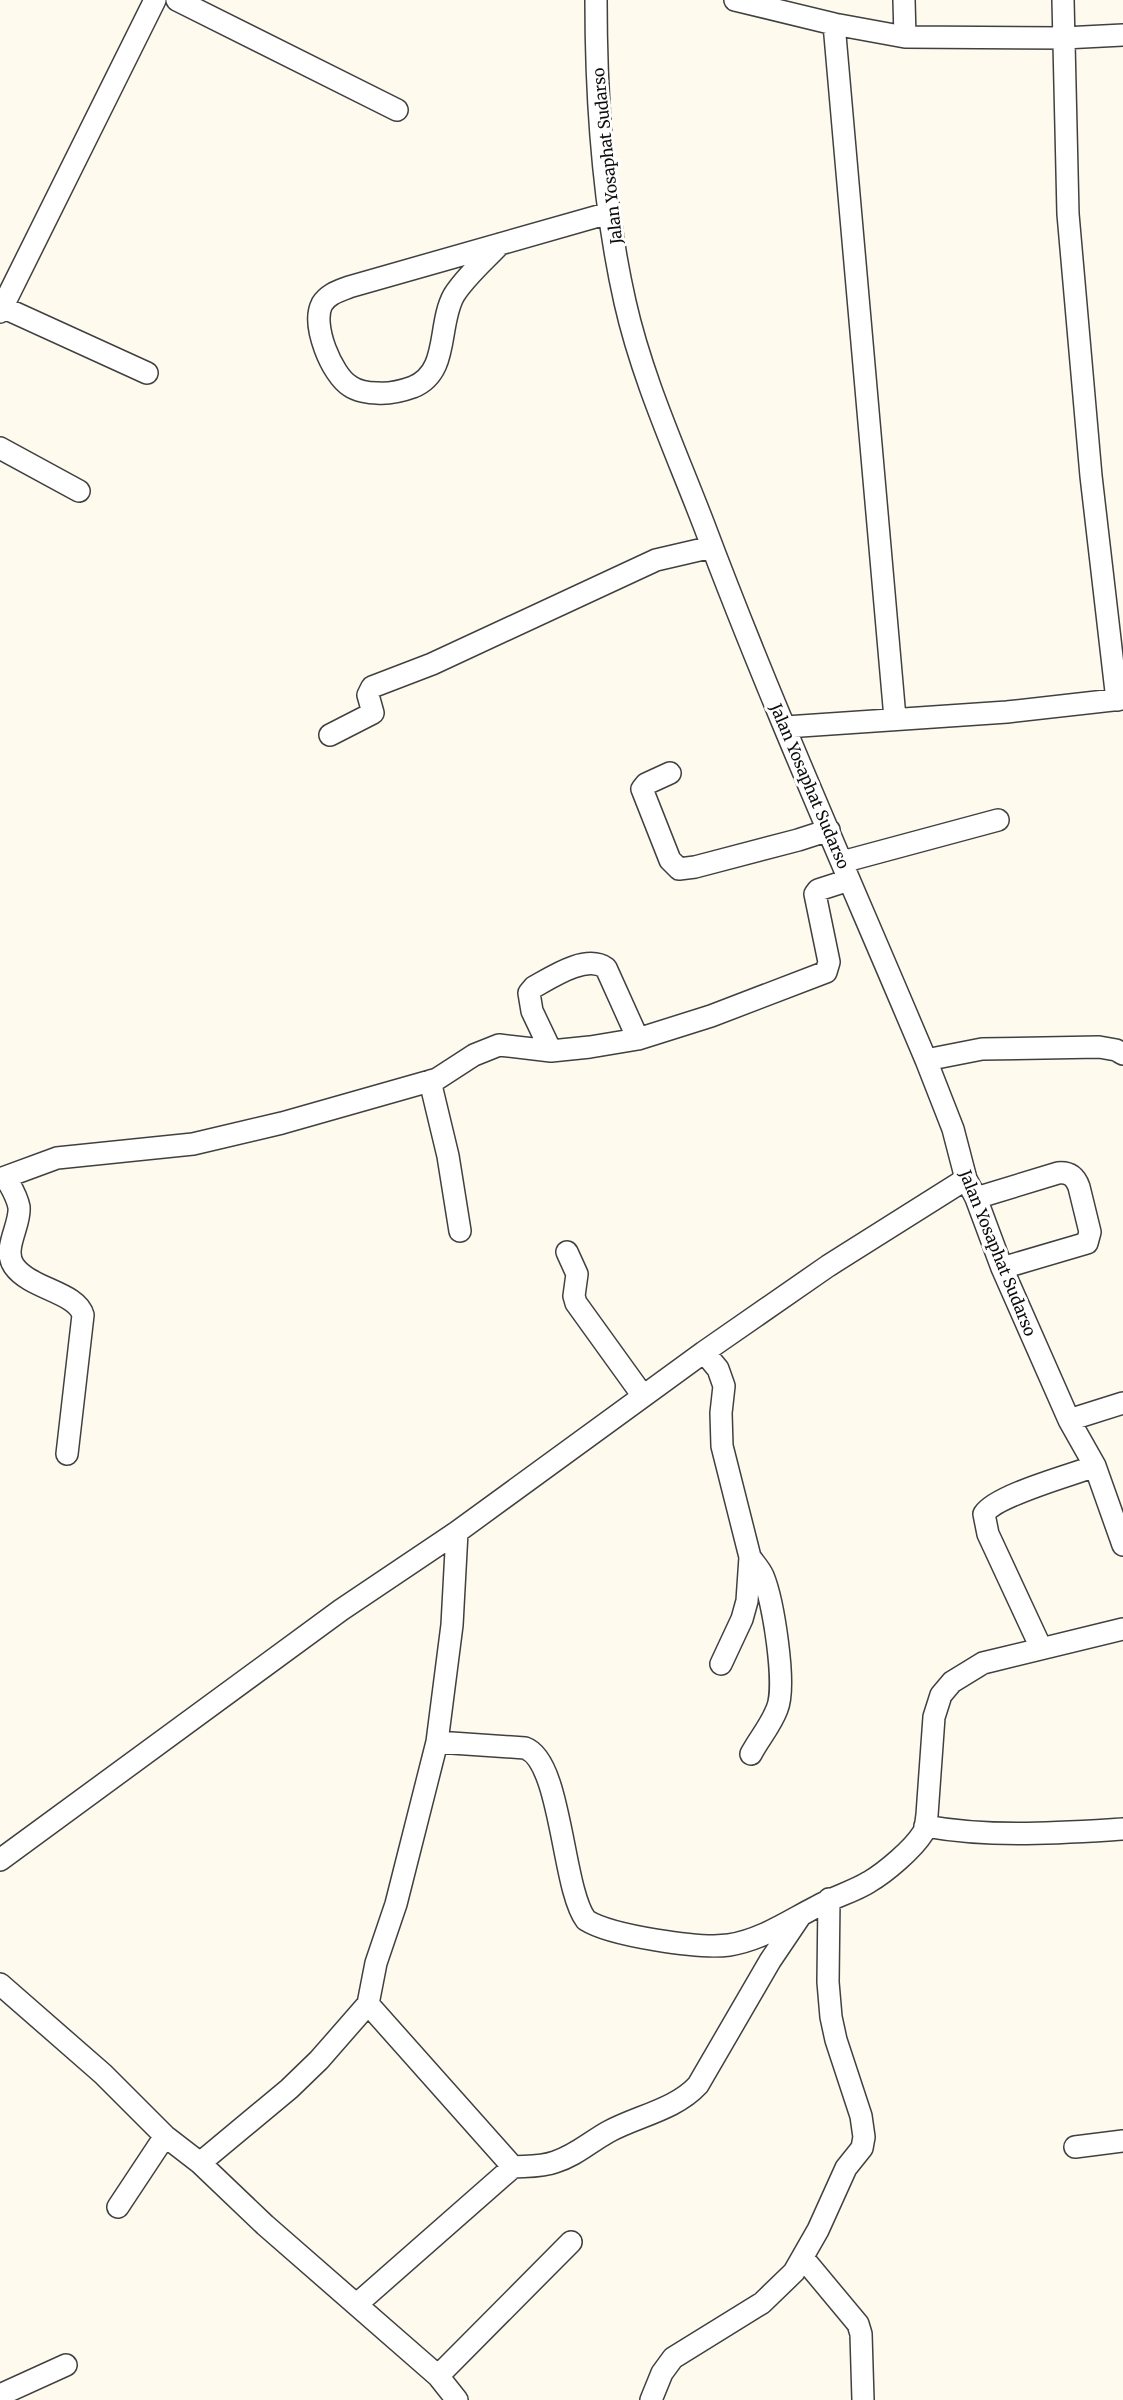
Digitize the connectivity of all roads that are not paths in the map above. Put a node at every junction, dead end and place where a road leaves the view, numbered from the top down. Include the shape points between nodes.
1 (155, 0) edge
2 (177, 0) edge
3 (735, 0) edge
4 (904, 0) edge
5 (1063, 0) edge
6 (601, 4) edge
7 (766, 4) edge
8 (834, 24) junction
9 (1123, 35) edge
10 (905, 37) junction
11 (1064, 38) junction
12 (397, 110) dead end
13 (609, 213) junction
14 (500, 244) junction
15 (1, 308) edge
16 (147, 373) dead end
17 (0, 448) edge
18 (79, 490) dead end
19 (697, 550) junction
20 (1120, 699) edge
21 (895, 718) junction
22 (786, 727) junction
23 (330, 735) dead end
24 (670, 773) dead end
25 (999, 820) dead end
26 (814, 835) junction
27 (845, 871) junction
28 (638, 1039) junction
29 (551, 1051) junction
30 (1123, 1054) edge
31 (926, 1060) junction
32 (430, 1081) junction
33 (3, 1178) edge
34 (966, 1179) junction
35 (976, 1198) junction
36 (460, 1231) dead end
37 (567, 1252) dead end
38 (1002, 1268) junction
39 (704, 1352) junction
40 (644, 1396) junction
41 (1123, 1403) edge
42 (1069, 1420) junction
43 (67, 1454) dead end
44 (1095, 1466) junction
45 (457, 1532) junction
46 (1123, 1545) edge
47 (750, 1557) junction
48 (1123, 1629) edge
49 (1041, 1648) junction
50 (721, 1664) dead end
51 (436, 1742) junction
52 (751, 1754) dead end
53 (925, 1826) junction
54 (1123, 1828) edge
55 (0, 1860) edge
56 (829, 1899) junction
57 (801, 1915) junction
58 (0, 1984) edge
59 (368, 2004) junction
60 (165, 2136) junction
61 (1123, 2141) edge
62 (1075, 2147) dead end
63 (200, 2163) junction
64 (513, 2167) junction
65 (118, 2207) dead end
66 (571, 2242) dead end
67 (803, 2258) junction
68 (357, 2304) junction
69 (66, 2365) dead end
70 (438, 2376) junction
71 (0, 2396) edge
72 (457, 2400) edge
73 (651, 2400) edge
74 (863, 2400) edge

1 - 15 street
2 - 12 street
3 - 7 street
4 - 10 street
5 - 11 street
6 - 13 street, Jalan Yosaphat Sudarso via 599,104
7 - 8 street
8 - 10 street
8 - 21 street
9 - 11 street
10 - 11 street
11 - 20 street via 1068,214 1091,476
13 - 14 street
13 - 19 street, Jalan Yosaphat Sudarso via 625,303
14 - 14 street via 330,295 321,308 320,330 331,363 342,379 351,387 377,393 407,389 428,377 440,357 443,330 454,296
15 - 16 street
17 - 18 street
19 - 22 street, Jalan Yosaphat Sudarso via 748,641
19 - 23 street via 656,560 432,664 372,687 368,694 372,713
20 - 21 street via 1007,712
21 - 22 street
22 - 26 street, Jalan Yosaphat Sudarso
24 - 26 street via 642,789 670,860 679,869
25 - 27 street
26 - 27 street, Jalan Yosaphat Sudarso
27 - 28 street via 816,894 829,962 826,972
27 - 31 street, Jalan Yosaphat Sudarso
28 - 29 street
28 - 29 street via 606,968 586,964 541,983 529,993 532,1011
29 - 32 street via 499,1046 474,1055
30 - 31 street via 1099,1047 982,1049
31 - 34 street, Jalan Yosaphat Sudarso via 953,1129
32 - 33 street via 193,1144 57,1158
32 - 36 street
33 - 43 street via 19,1208 11,1262 38,1286 77,1304 83,1315
34 - 35 street, Jalan Yosaphat Sudarso
34 - 39 street via 828,1266
35 - 38 street, Jalan Yosaphat Sudarso
35 - 38 street via 1058,1173 1074,1177 1079,1186 1090,1233 1087,1243
37 - 40 street via 577,1274 576,1304
38 - 42 street, Jalan Yosaphat Sudarso
39 - 40 street
39 - 47 street via 718,1369 724,1386 722,1446
40 - 45 street
41 - 42 street
42 - 44 street, Jalan Yosaphat Sudarso
44 - 46 street, Jalan Yosaphat Sudarso
44 - 49 street via 1002,1500 984,1514 988,1534
45 - 51 street via 452,1624
45 - 55 street via 340,1610
47 - 50 street via 747,1601
47 - 52 street via 766,1587 781,1689 777,1709
48 - 49 street
49 - 53 street via 983,1663 944,1691 934,1717
51 - 57 street via 525,1748 536,1755 558,1815 579,1904 583,1916 591,1923 628,1935 726,1945 747,1941
51 - 59 street
53 - 54 street via 997,1835
53 - 56 street via 910,1848 869,1882
56 - 57 street
56 - 67 street via 831,2017 861,2115 863,2144 846,2168
57 - 64 street via 691,2092 608,2132 562,2160
58 - 60 street via 103,2074
59 - 63 street via 289,2089
59 - 64 street
60 - 63 street
60 - 65 street
61 - 62 street
63 - 68 street
64 - 68 street
66 - 70 street
67 - 73 street via 762,2302 673,2358
67 - 74 street via 858,2324
68 - 70 street
69 - 71 street
70 - 72 street

